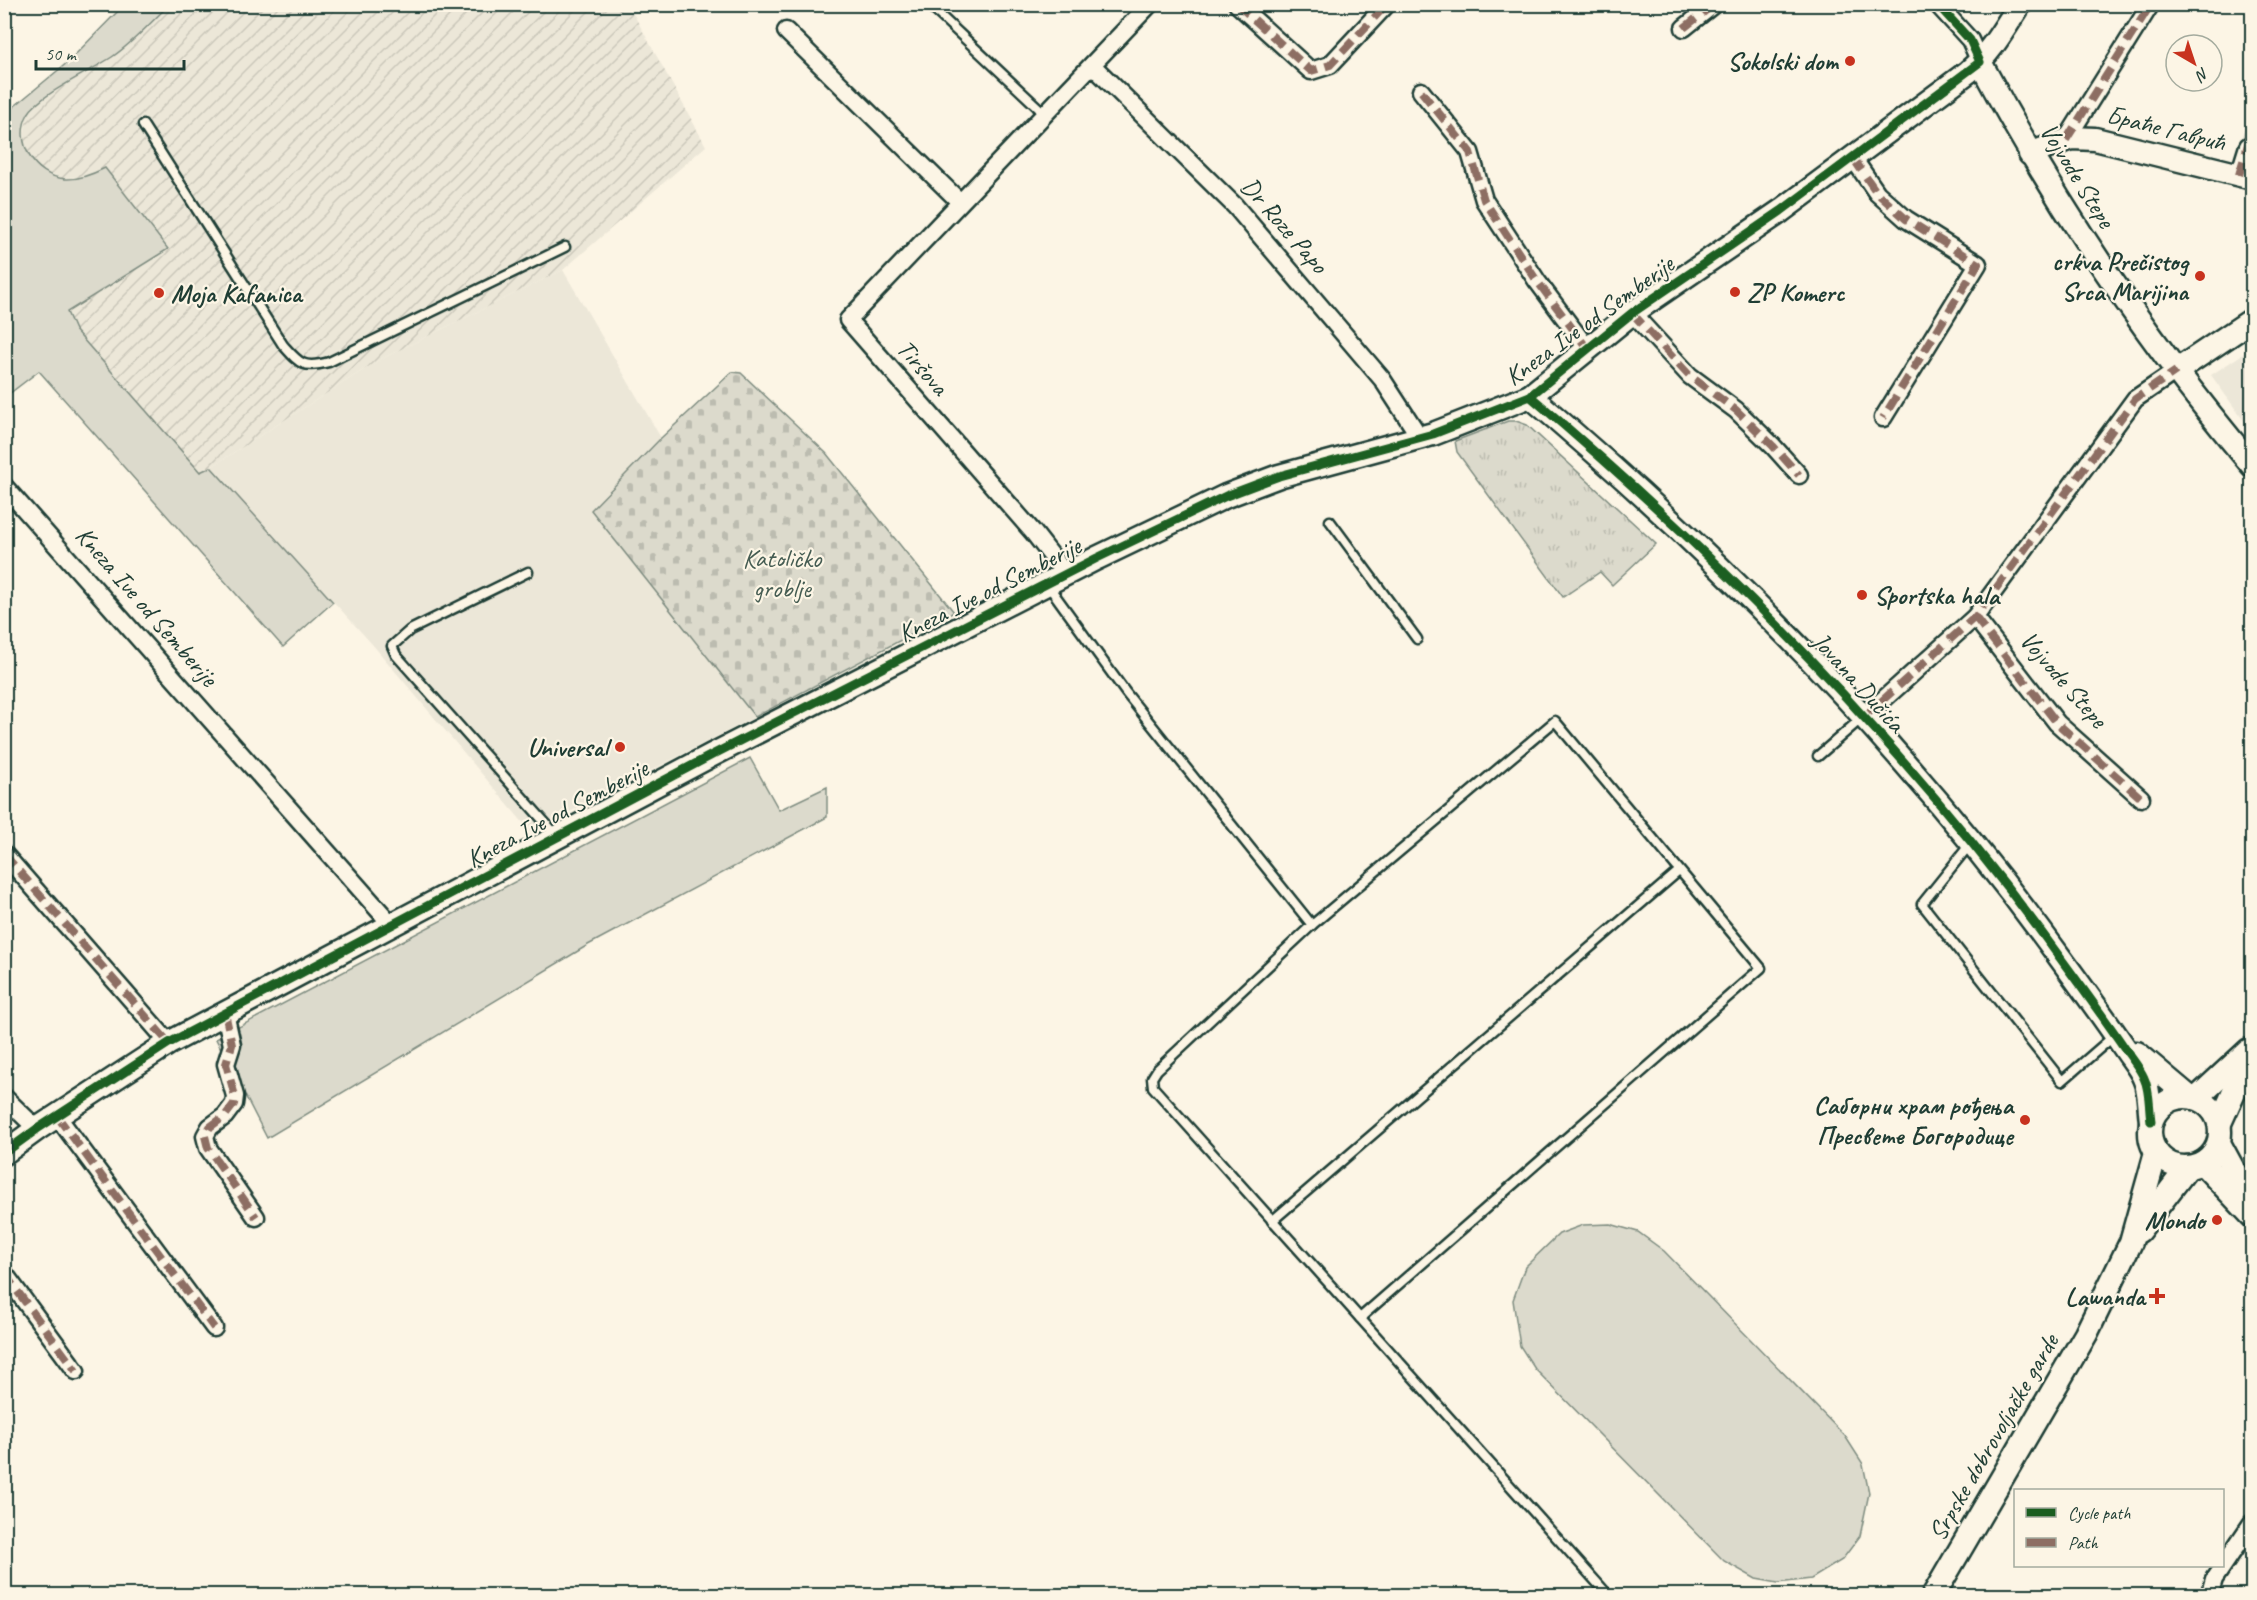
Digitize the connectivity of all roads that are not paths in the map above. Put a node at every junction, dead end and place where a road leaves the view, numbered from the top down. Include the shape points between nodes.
1 (928, 4) edge
2 (1150, 4) edge
3 (1237, 4) edge
4 (1387, 4) edge
5 (1714, 4) edge
6 (1937, 4) edge
7 (2020, 4) edge
8 (2151, 4) edge
9 (1684, 28) dead end
10 (786, 31) dead end
11 (1980, 62) junction
12 (1092, 66) junction
13 (1421, 91) dead end
14 (1045, 114) junction
15 (143, 125) dead end
16 (2066, 140) junction
17 (2248, 146) dead end
18 (2030, 154) junction
19 (1853, 158) junction
20 (2246, 177) edge
21 (960, 202) junction
22 (565, 247) dead end
23 (1632, 313) junction
24 (2253, 320) edge
25 (1587, 348) junction
26 (2176, 371) junction
27 (1530, 396) junction
28 (1883, 418) dead end
29 (1419, 436) junction
30 (2253, 465) edge
31 (1799, 475) dead end
32 (4, 486) edge
33 (1330, 521) dead end
34 (528, 572) dead end
35 (1056, 578) junction
36 (1975, 617) junction
37 (1417, 639) dead end
38 (1864, 717) junction
39 (1818, 756) dead end
40 (2141, 798) dead end
41 (557, 837) junction
42 (1971, 842) junction
43 (4, 854) edge
44 (1679, 871) junction
45 (391, 924) junction
46 (1312, 925) junction
47 (225, 1013) junction
48 (2116, 1035) junction
49 (169, 1043) junction
50 (2253, 1047) edge
51 (2253, 1052) edge
52 (4, 1097) edge
53 (2192, 1097) junction
54 (57, 1116) junction
55 (2151, 1121) junction
56 (37, 1129) junction
57 (2219, 1133) junction
58 (4, 1153) edge
59 (2156, 1153) junction
60 (2195, 1165) junction
61 (2253, 1204) edge
62 (2253, 1216) edge
63 (256, 1217) dead end
64 (1272, 1221) junction
65 (2131, 1242) junction
66 (4, 1273) edge
67 (1360, 1318) junction
68 (214, 1328) dead end
69 (76, 1371) dead end
70 (2253, 1523) edge
71 (2224, 1565) edge
72 (2223, 1567) edge
73 (1609, 1596) edge
74 (1933, 1596) edge
75 (2209, 1596) edge

1 - 14 lane
2 - 12 street, Tiršova
3 - 4 street via 1311,71 1330,65
5 - 9 street
6 - 11 street via 1970,40
7 - 11 street, Kneza Ive od Semberije
8 - 16 street, Браће Гаврић
10 - 21 street
11 - 18 street, Vojvode Stepe
11 - 19 street, Kneza Ive od Semberije
12 - 14 street, Tiršova
12 - 29 street, Dr Roze Papo via 1236,206 1382,379
13 - 25 street, Kneza Ive od Semberije via 1470,152 1484,200
14 - 21 street, Tiršova
15 - 22 lane via 283,345 299,363 313,366 329,362
16 - 18 street, Браће Гаврић
16 - 20 street, Браће Гаврић via 2095,139
17 - 20 street
18 - 26 street, Vojvode Stepe via 2100,265
19 - 23 street, Kneza Ive od Semberije
19 - 28 street via 1876,194 1906,219 1978,264
21 - 35 street, Tiršova via 848,320 1033,532
23 - 25 street, Kneza Ive od Semberije
23 - 31 street, Kneza Ive od Semberije via 1690,376 1736,410
24 - 26 street
25 - 27 street, Kneza Ive od Semberije
26 - 30 street, Vojvode Stepe
26 - 36 street via 2135,399
27 - 29 street, Kneza Ive od Semberije
27 - 38 street, Jovana Dučića via 1710,558
29 - 35 street, Kneza Ive od Semberije via 1280,476 1226,496
32 - 45 street, Kneza Ive od Semberije
33 - 37 lane
34 - 41 lane via 410,630 392,646
35 - 41 street, Kneza Ive od Semberije
35 - 46 lane via 1126,693
36 - 38 street
36 - 40 street, Vojvode Stepe via 2056,723
38 - 39 lane
38 - 42 street, Jovana Dučića
41 - 45 street, Kneza Ive od Semberije
42 - 48 street, Jovana Dučića
42 - 48 lane via 1922,904 2062,1081
43 - 49 street
44 - 46 lane via 1555,721
44 - 64 lane
44 - 67 lane via 1761,968
45 - 47 street, Kneza Ive od Semberije
46 - 64 lane via 1152,1078 1153,1087
47 - 49 street, Kneza Ive od Semberije
47 - 63 street via 232,1045 226,1064 234,1104 205,1136 208,1148
48 - 53 street
48 - 55 street via 2145,1080
49 - 54 street, Kneza Ive od Semberije
50 - 53 street
51 - 57 street
52 - 56 street
53 - 55 street via 2172,1098
53 - 57 street via 2212,1108
54 - 56 street, Kneza Ive od Semberije
54 - 68 street
55 - 59 street
56 - 58 street, Kneza Ive od Semberije
57 - 60 street via 2212,1155
57 - 61 street
59 - 60 street via 2170,1164
59 - 65 street
60 - 62 street
60 - 65 street
64 - 67 lane
65 - 74 street, Srpske dobrovoljačke garde via 2086,1334
66 - 69 street
67 - 73 lane
70 - 71 street
72 - 75 street

